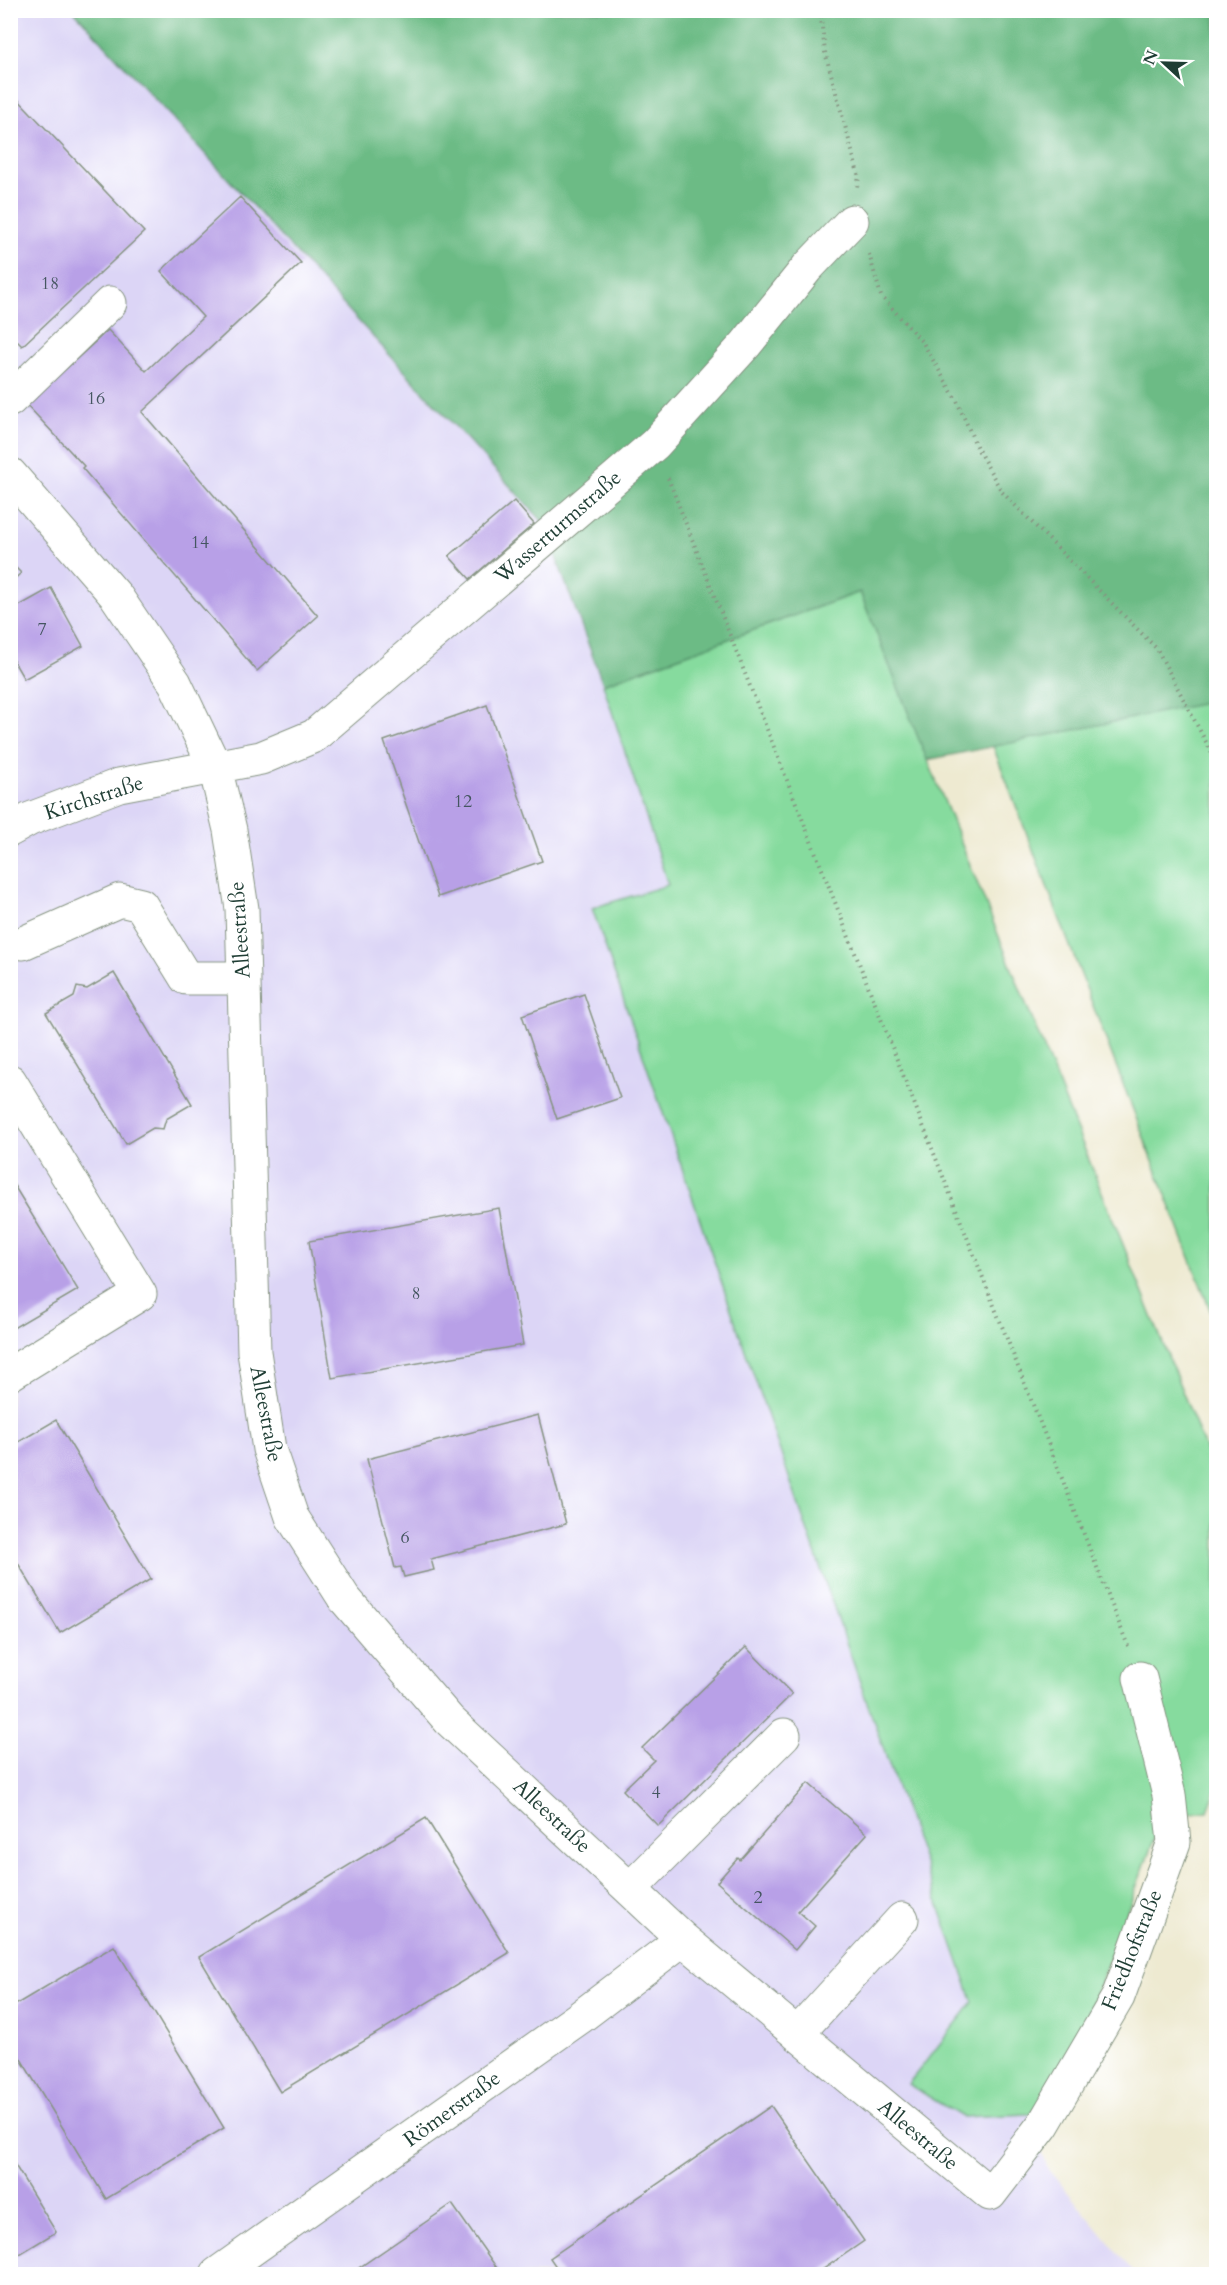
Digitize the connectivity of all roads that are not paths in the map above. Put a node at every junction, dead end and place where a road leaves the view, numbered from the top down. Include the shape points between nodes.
1 (852, 221) road end
2 (110, 303) dead end
3 (10, 400) edge
4 (10, 474) edge
5 (215, 767) junction
6 (10, 830) edge
7 (23, 943) dead end
8 (244, 978) junction
9 (10, 1081) edge
10 (10, 1374) edge
11 (1140, 1678) road end
12 (784, 1736) dead end
13 (630, 1888) junction
14 (902, 1919) dead end
15 (683, 1939) junction
16 (798, 2034) junction
17 (990, 2194) joint
18 (217, 2274) edge

1 - 5 street, Wasserturmstraße via 655,444 314,736 261,758
2 - 3 street
4 - 5 street, Alleestraße via 116,596 175,683
5 - 6 street, Kirchstraße via 119,785
5 - 8 street, Alleestraße via 240,897
7 - 8 street via 120,900 141,905 186,978
8 - 13 street, Alleestraße via 254,1352 269,1449 292,1517 344,1598 449,1720
9 - 10 street via 140,1294
11 - 17 street, Friedhofstraße via 1169,1795 1174,1842 1118,1997 1043,2125
12 - 13 street
13 - 15 street, Alleestraße
14 - 16 street
15 - 16 street, Alleestraße
15 - 18 street, Römerstraße via 579,2018
16 - 17 street, Alleestraße

